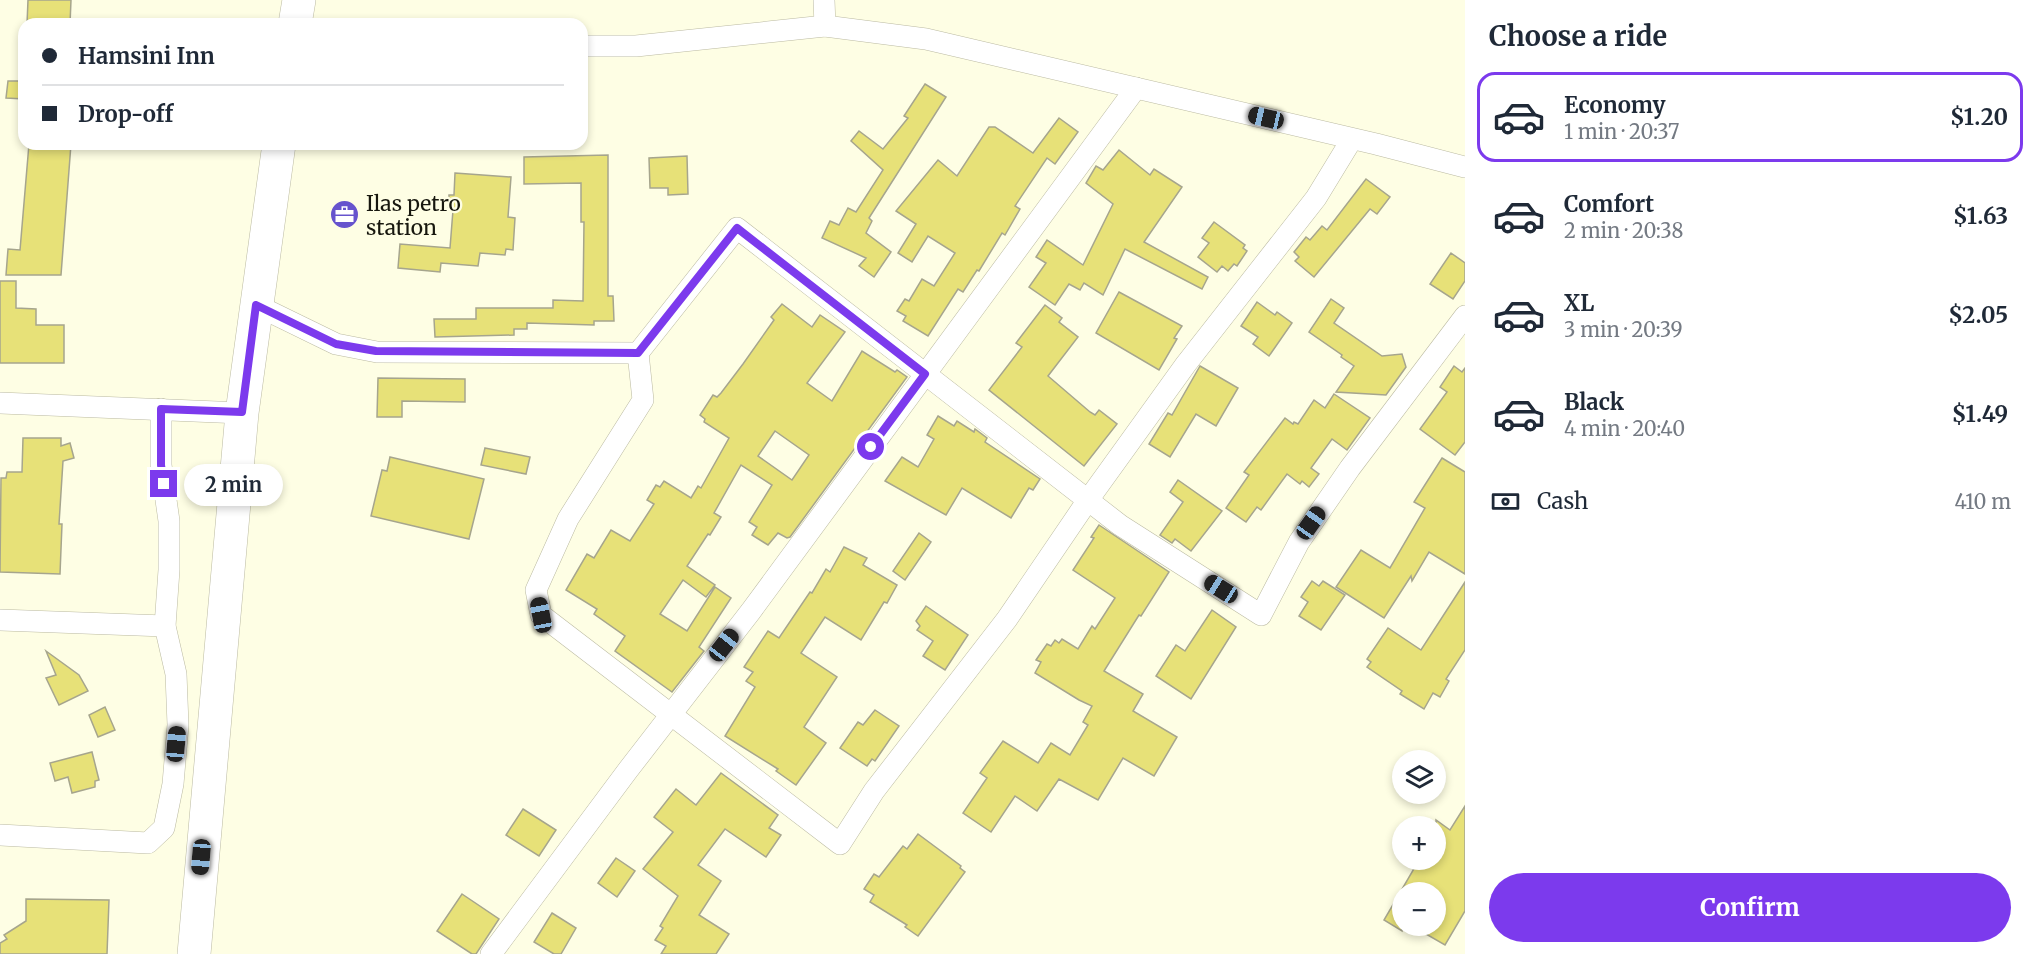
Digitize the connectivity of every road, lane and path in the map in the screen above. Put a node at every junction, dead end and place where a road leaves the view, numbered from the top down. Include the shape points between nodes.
1 (299, 0) edge
2 (824, 0) edge
3 (296, 18) edge
4 (825, 26) junction
5 (588, 46) edge
6 (1136, 88) junction
7 (1352, 139) junction
8 (278, 150) edge
9 (1465, 167) edge
10 (256, 305) junction
11 (1465, 316) edge
12 (638, 353) junction
13 (925, 374) junction
14 (0, 403) edge
15 (161, 409) junction
16 (242, 412) junction
17 (1088, 500) junction
18 (0, 620) edge
19 (165, 626) junction
20 (671, 715) junction
21 (0, 835) edge
22 (194, 954) edge
23 (491, 954) edge

1 - 3 highway
2 - 4 street
4 - 5 street via 636,46
4 - 6 street via 926,39
6 - 7 street
6 - 13 street
7 - 9 street
7 - 17 street via 1316,198 1186,364
8 - 10 highway
10 - 12 street via 336,344 376,351
10 - 16 highway
11 - 17 street via 1299,542 1261,615 1120,525
12 - 13 street via 737,228
12 - 20 street via 643,400 568,519 536,590 541,615
13 - 17 street
13 - 20 street
14 - 15 street
15 - 16 street
15 - 19 street via 161,465 169,521
16 - 22 highway
17 - 20 street via 1006,619 874,791 840,844
18 - 19 street
19 - 21 street via 176,674 178,725 164,828 148,843
20 - 23 street

